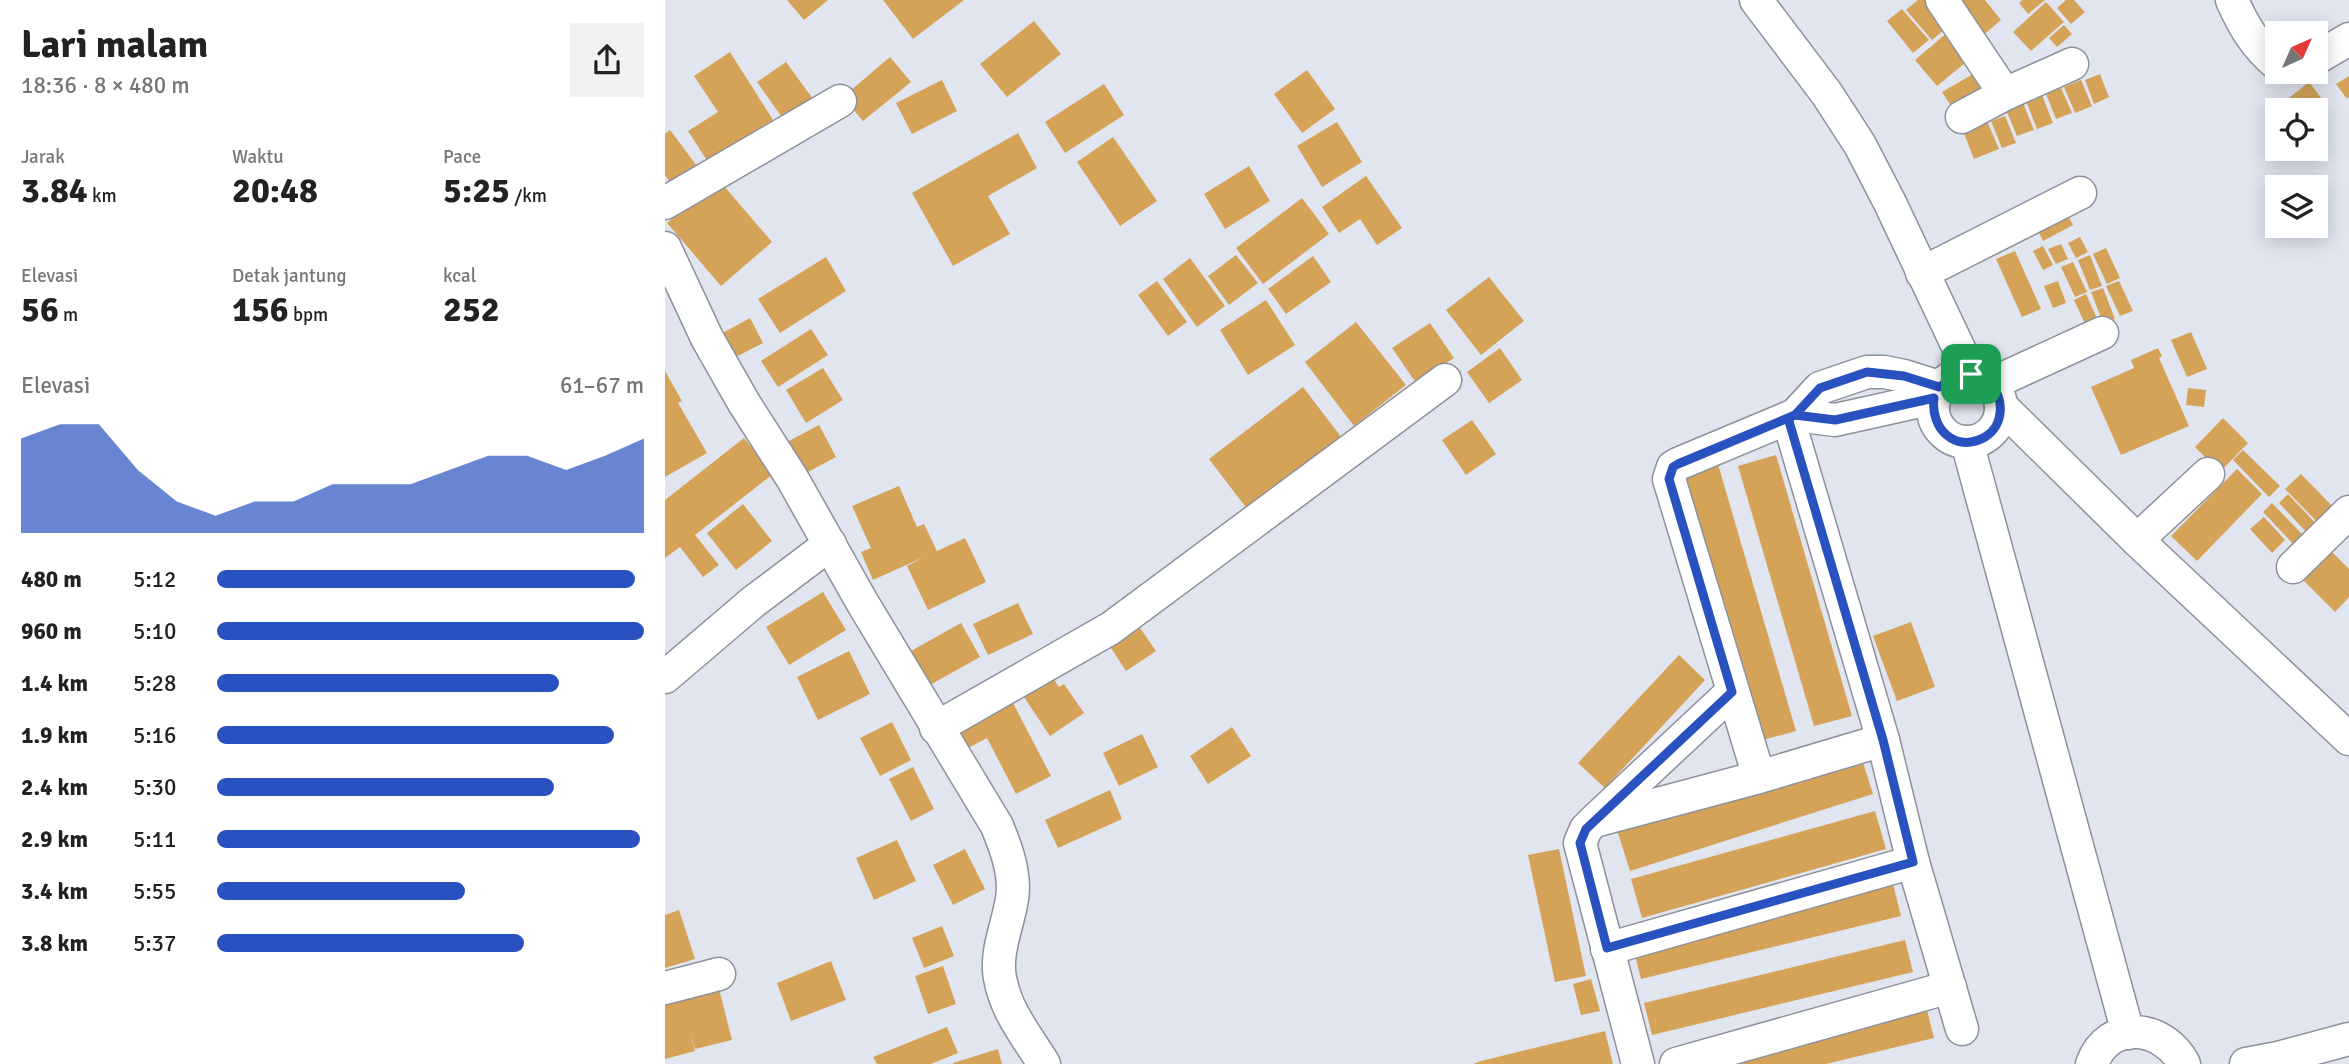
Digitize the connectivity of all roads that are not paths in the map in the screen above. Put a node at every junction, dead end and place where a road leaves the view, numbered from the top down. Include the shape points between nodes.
1 (1756, 0) edge
2 (1942, 0) edge
3 (2232, 0) edge
4 (2349, 39) edge
5 (2328, 51) edge
6 (2265, 55) edge
7 (2072, 64) dead end
8 (2005, 94) junction
9 (840, 101) dead end
10 (1962, 117) dead end
11 (2080, 192) dead end
12 (665, 203) edge
13 (665, 247) edge
14 (1922, 273) junction
15 (2102, 333) dead end
16 (1445, 380) dead end
17 (1988, 388) junction
18 (1936, 393) junction
19 (1792, 417) junction
20 (1967, 442) junction
21 (2208, 474) dead end
22 (2344, 527) edge
23 (2137, 540) junction
24 (830, 544) junction
25 (2293, 567) dead end
26 (665, 677) edge
27 (1732, 692) junction
28 (936, 728) junction
29 (2349, 739) edge
30 (1883, 740) junction
31 (1759, 777) junction
32 (1593, 822) junction
33 (1913, 862) junction
34 (1607, 948) junction
35 (719, 974) dead end
36 (1950, 987) junction
37 (665, 988) edge
38 (1962, 1029) dead end
39 (2128, 1033) junction
40 (2349, 1039) edge
41 (2279, 1061) edge
42 (1044, 1064) edge
43 (1637, 1064) edge
44 (1676, 1064) edge
45 (2092, 1064) edge
46 (2185, 1064) edge
47 (2246, 1064) edge

1 - 14 street via 1860,145
2 - 8 street
3 - 6 street via 2243,26
4 - 5 street
7 - 8 street
8 - 10 street
9 - 12 street
11 - 14 street
13 - 24 street via 707,338
14 - 17 street
15 - 17 street
16 - 28 street via 1111,628
17 - 18 street via 1959,375
17 - 20 street via 2000,418 1986,437
17 - 23 street
18 - 19 street via 1904,376 1867,372 1820,388
18 - 20 street via 1935,421 1951,438
19 - 27 street via 1678,464 1669,479
19 - 30 street
20 - 39 street
21 - 23 street
22 - 25 street
23 - 29 street
24 - 26 street via 753,601
24 - 28 street
27 - 31 street
27 - 32 street
28 - 42 street via 996,826 1009,858 1013,897 1004,927 999,975 1015,1021
30 - 31 street
30 - 33 street
31 - 32 street
32 - 34 street via 1580,843
33 - 34 street
33 - 36 street
34 - 43 street
35 - 37 street
36 - 38 street
36 - 44 street
39 - 45 street via 2103,1045
39 - 46 street via 2156,1035 2173,1047
40 - 41 street
41 - 47 street

